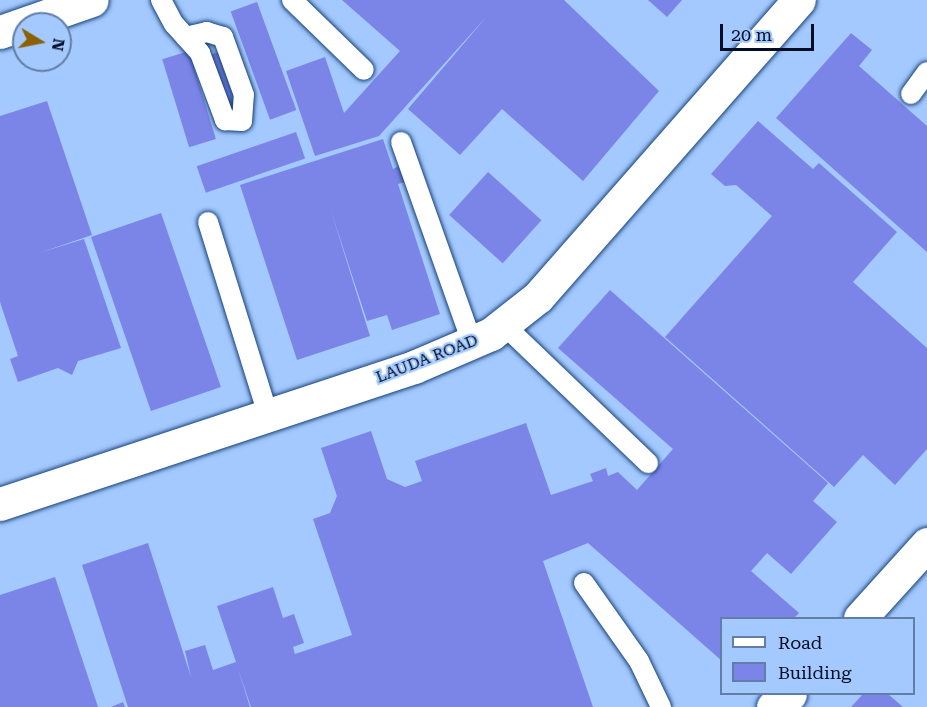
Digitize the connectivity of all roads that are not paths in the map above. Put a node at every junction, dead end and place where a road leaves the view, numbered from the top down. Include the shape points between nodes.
1 (92, 0) edge
2 (161, 0) edge
3 (292, 0) edge
4 (799, 0) edge
5 (0, 32) edge
6 (186, 37) dead end
7 (364, 70) dead end
8 (927, 72) edge
9 (911, 94) dead end
10 (401, 142) dead end
11 (208, 222) dead end
12 (504, 324) junction
13 (472, 343) junction
14 (268, 415) junction
15 (648, 463) dead end
16 (0, 504) edge
17 (927, 544) edge
18 (584, 583) dead end
19 (861, 617) edge
20 (788, 695) edge
21 (661, 707) edge
22 (773, 707) edge

1 - 5 street
2 - 6 lane
3 - 7 lane
4 - 12 street, LAUDA ROAD via 538,297
8 - 9 lane
10 - 13 lane
11 - 14 lane
12 - 13 street, LAUDA ROAD
12 - 15 lane
13 - 14 street, LAUDA ROAD
14 - 16 street, LAUDA ROAD
17 - 19 street
18 - 21 lane via 639,661
20 - 22 street

